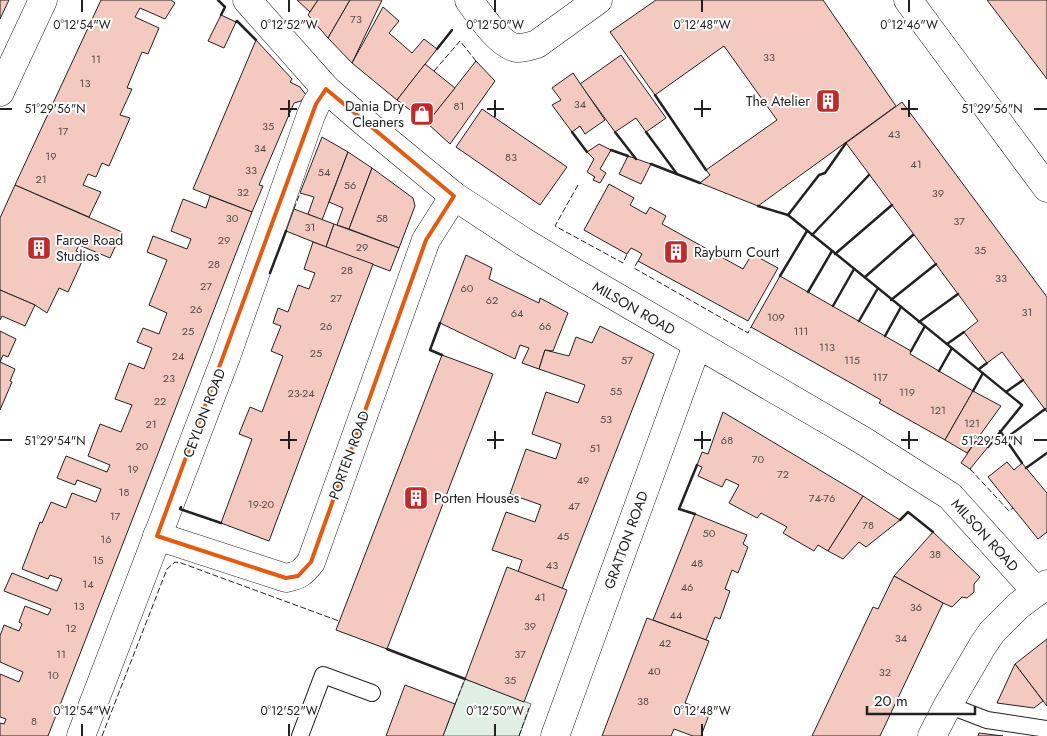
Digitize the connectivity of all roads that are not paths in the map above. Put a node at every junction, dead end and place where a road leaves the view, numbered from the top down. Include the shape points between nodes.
1 (43, 0) edge
2 (247, 0) edge
3 (469, 0) edge
4 (598, 0) edge
5 (908, 0) edge
6 (326, 89) junction
7 (0, 92) edge
8 (1047, 188) edge
9 (454, 196) junction
10 (697, 345) junction
11 (157, 536) junction
12 (1042, 588) edge
13 (372, 693) dead end
14 (948, 705) junction
15 (1047, 729) edge
16 (81, 736) edge
17 (300, 736) edge
18 (555, 736) edge
19 (932, 736) edge

1 - 7 street
2 - 6 street, MILSON ROAD
3 - 4 street via 500,38 517,48 537,44
5 - 8 street
6 - 9 street, MILSON ROAD
6 - 11 street, CEYLON ROAD via 311,114 226,357
9 - 10 street, MILSON ROAD
9 - 11 street, PORTEN ROAD via 426,240 306,569 298,576 286,578
10 - 12 street, MILSON ROAD via 862,440 950,496
10 - 18 street, GRATTON ROAD
11 - 16 street, CEYLON ROAD
12 - 14 street via 992,632
13 - 17 lane via 323,675
14 - 15 lane via 988,720
14 - 19 street

